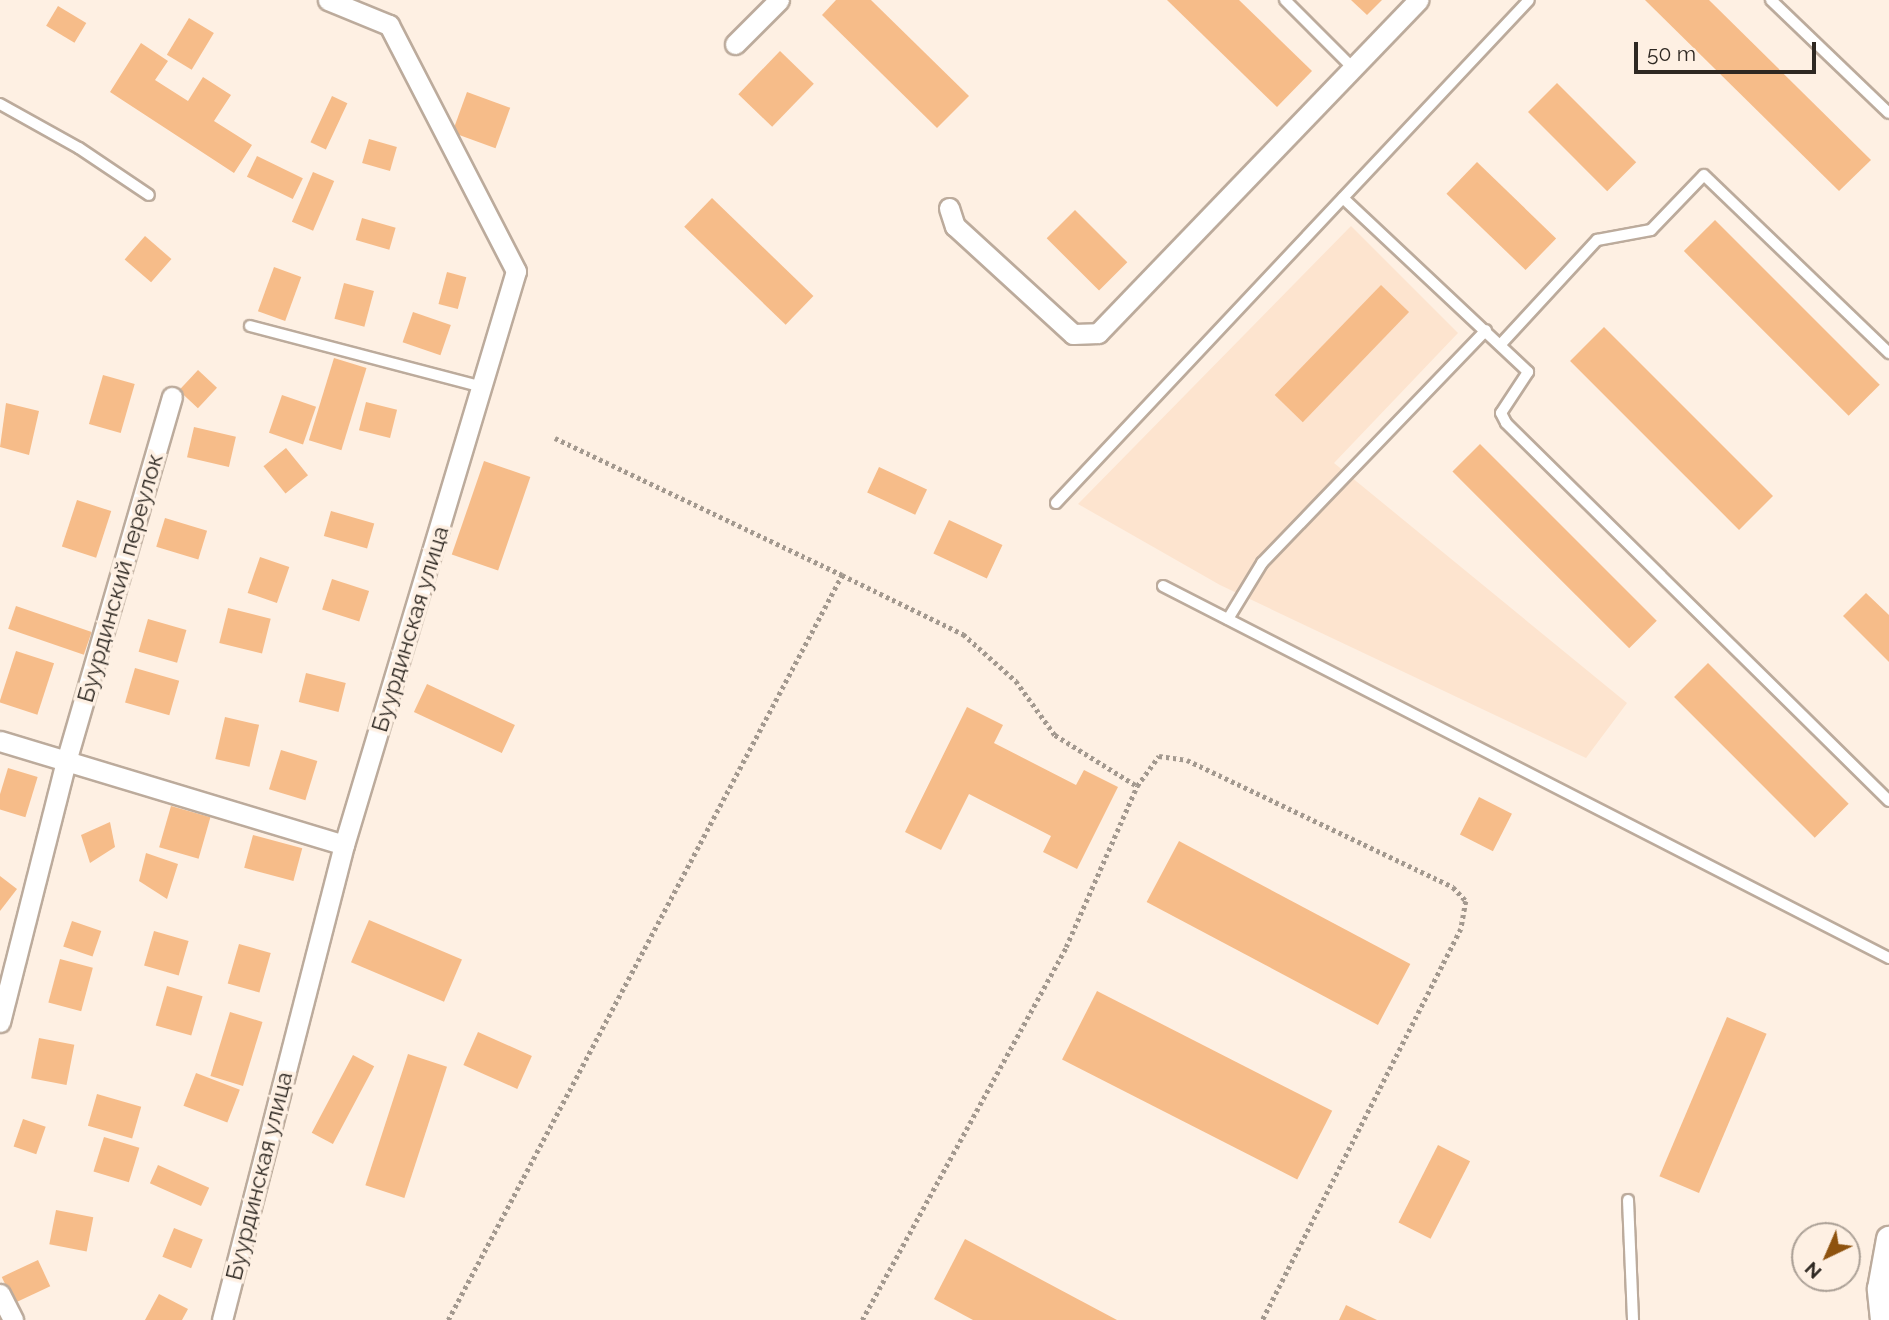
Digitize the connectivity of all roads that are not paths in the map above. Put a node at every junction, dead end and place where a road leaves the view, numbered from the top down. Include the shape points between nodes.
1 (328, 0) edge
2 (779, 0) edge
3 (1285, 0) edge
4 (1419, 0) edge
5 (1529, 0) edge
6 (1770, 0) edge
7 (735, 44) dead end
8 (1353, 68) junction
9 (0, 104) edge
10 (1889, 113) edge
11 (149, 195) dead end
12 (1343, 198) junction
13 (949, 208) dead end
14 (250, 326) dead end
15 (1486, 330) junction
16 (1501, 344) junction
17 (1889, 353) edge
18 (484, 387) junction
19 (172, 397) dead end
20 (1056, 503) dead end
21 (1163, 586) dead end
22 (1228, 619) junction
23 (0, 741) edge
24 (67, 758) junction
25 (1889, 801) edge
26 (344, 845) junction
27 (1889, 958) edge
28 (0, 1022) edge
29 (1628, 1200) dead end
30 (1889, 1239) edge
31 (0, 1294) edge
32 (13, 1320) edge
33 (222, 1320) edge
34 (1633, 1320) edge
35 (1883, 1320) edge

1 - 18 street, Буурдинская улица via 389,25 516,271
2 - 7 street
3 - 8 lane
4 - 8 street
5 - 12 lane
6 - 10 lane
8 - 13 street via 1098,333 1073,334 955,226
9 - 11 lane via 79,148
12 - 15 lane
12 - 20 lane
14 - 18 lane
15 - 16 lane
15 - 22 lane via 1262,563
16 - 17 lane via 1597,240 1651,230 1704,175
16 - 25 lane via 1528,372 1502,412 1506,423
18 - 26 street, Буурдинская улица
19 - 24 street, Буурдинский переулок
21 - 22 lane
22 - 27 lane
23 - 24 street
24 - 26 street
24 - 28 street, Буурдинский переулок
26 - 33 street, Буурдинская улица
29 - 34 lane
30 - 35 street via 1880,1289
31 - 32 street

